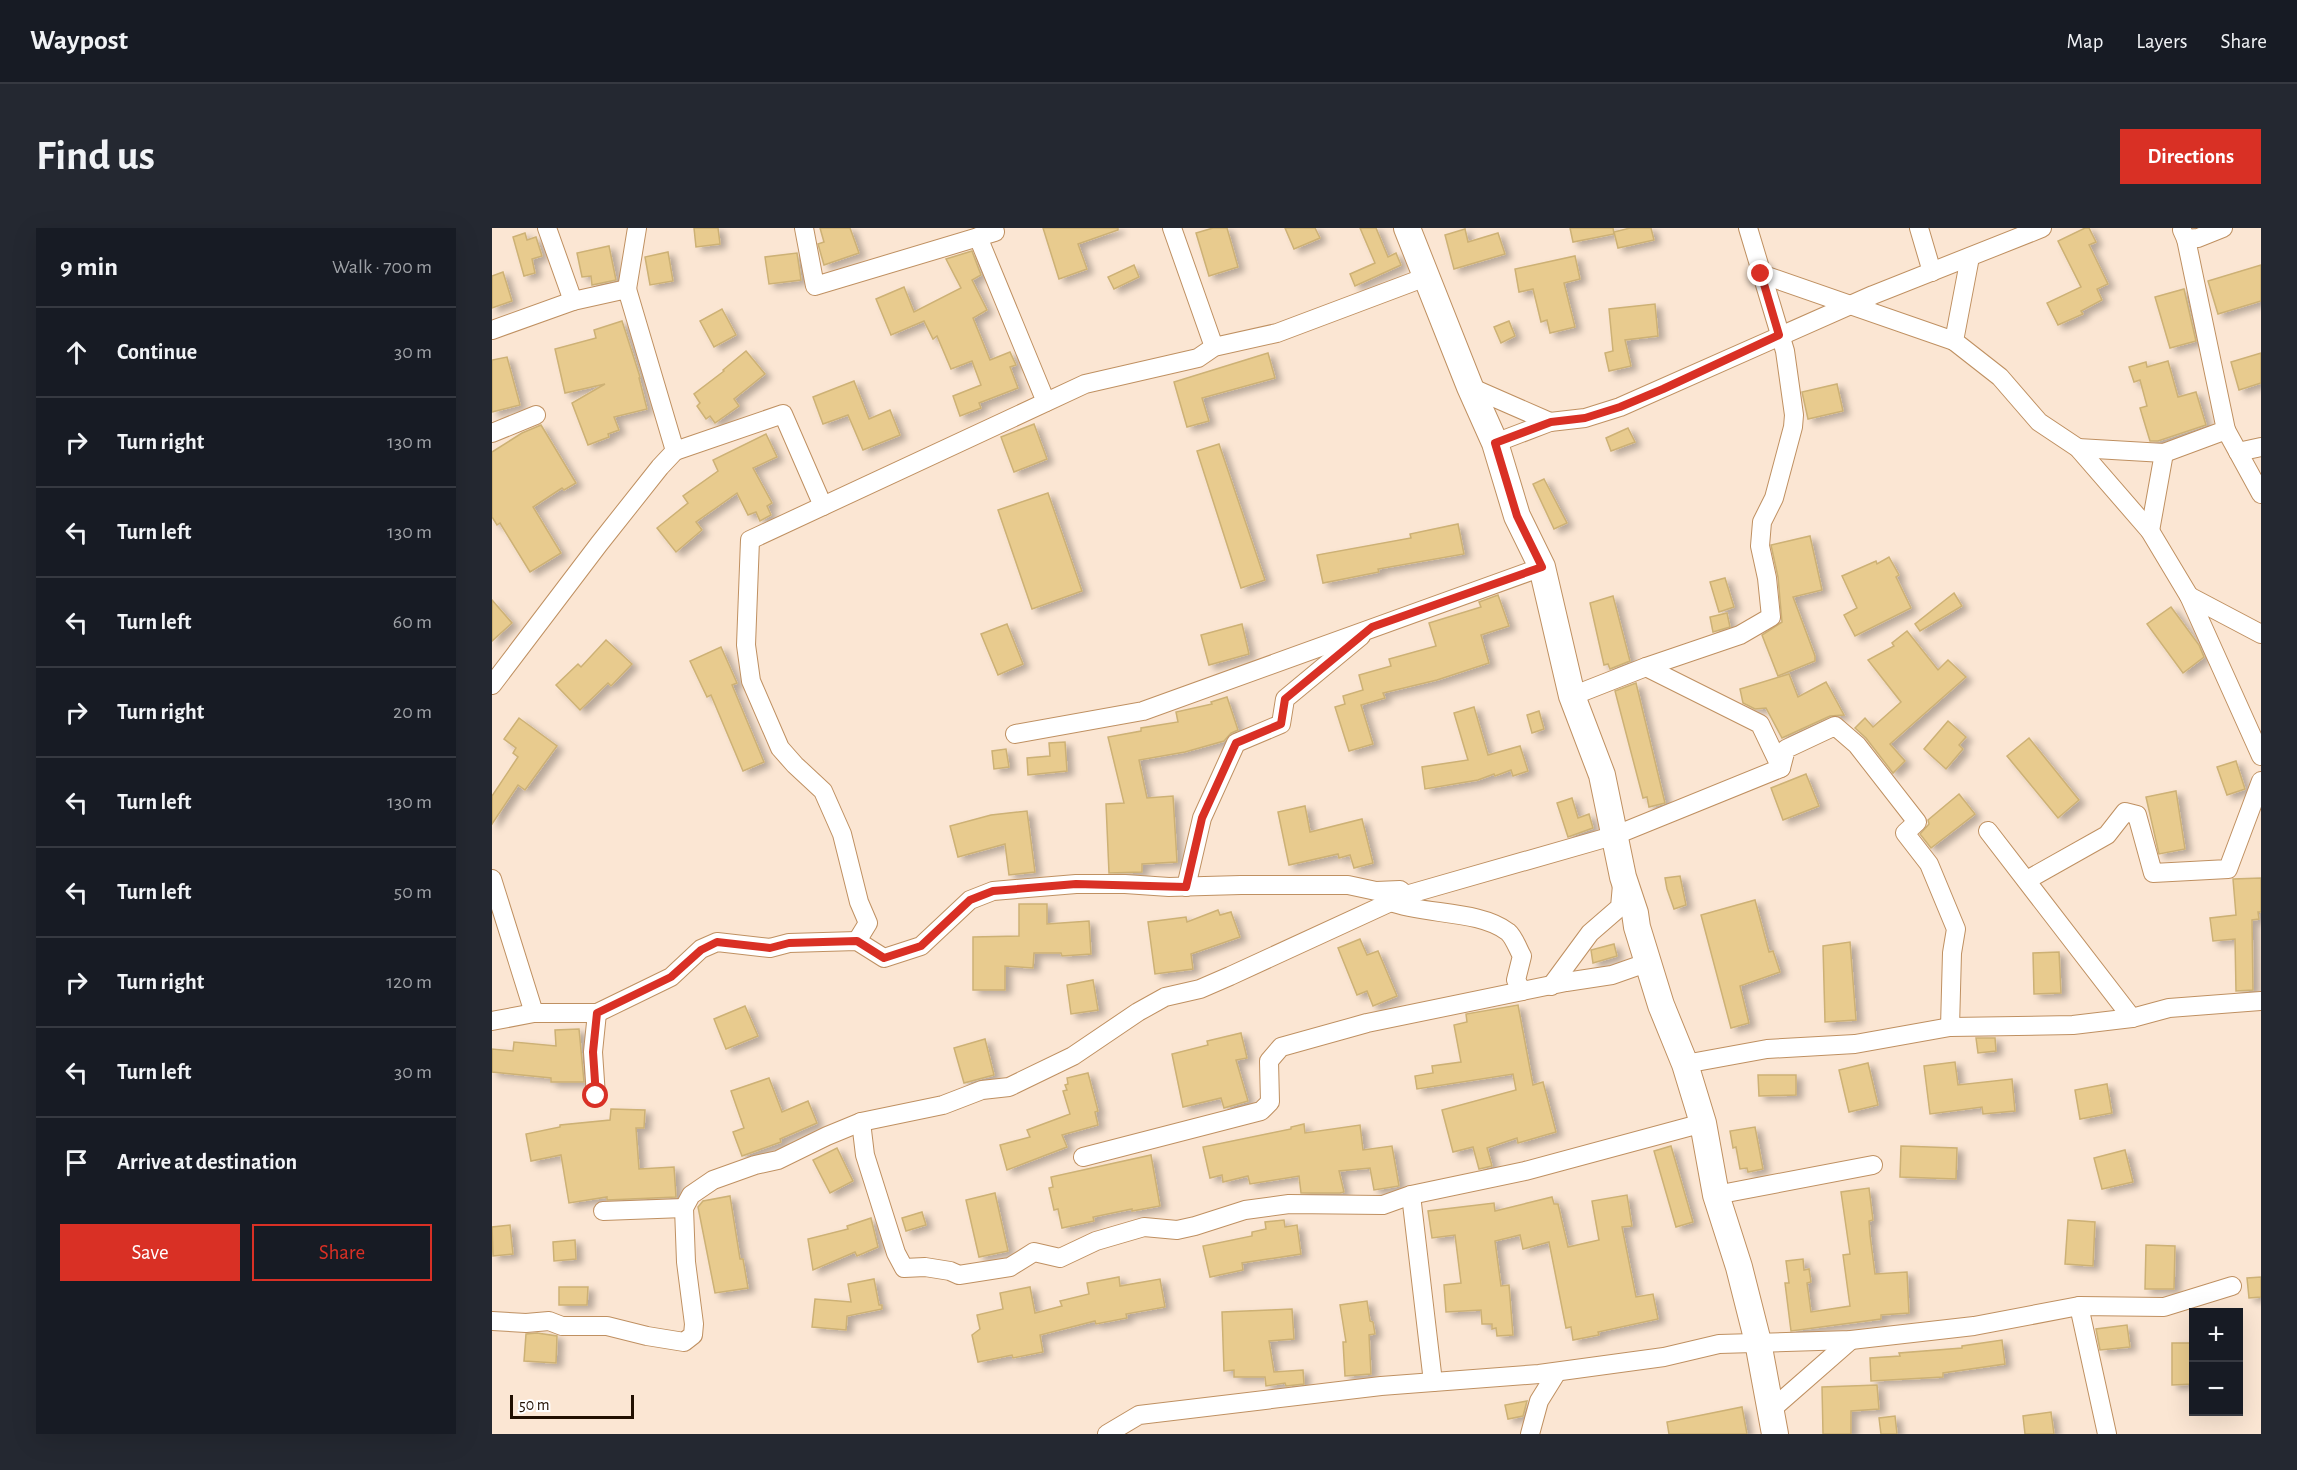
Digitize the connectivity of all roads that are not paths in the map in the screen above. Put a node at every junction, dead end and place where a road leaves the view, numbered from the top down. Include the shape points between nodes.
1 (547, 228) edge
2 (637, 228) edge
3 (804, 228) edge
4 (1172, 228) edge
5 (1407, 228) edge
6 (1748, 228) edge
7 (1919, 228) edge
8 (2042, 228) edge
9 (2223, 228) edge
10 (986, 232) edge
11 (2184, 233) edge
12 (1970, 257) junction
13 (1932, 272) junction
14 (1761, 274) junction
15 (1425, 277) junction
16 (627, 289) junction
17 (573, 301) junction
18 (1850, 305) junction
19 (492, 330) edge
20 (1779, 335) junction
21 (1954, 341) junction
22 (1214, 346) junction
23 (1470, 387) junction
24 (1046, 402) junction
25 (536, 415) dead end
26 (1551, 422) junction
27 (2226, 430) junction
28 (492, 433) edge
29 (1495, 443) junction
30 (2078, 447) junction
31 (2261, 447) edge
32 (675, 451) junction
33 (2238, 452) junction
34 (2164, 453) junction
35 (2261, 494) edge
36 (823, 506) junction
37 (2150, 531) junction
38 (1542, 567) junction
39 (2189, 596) junction
40 (1372, 627) junction
41 (2261, 634) edge
42 (1646, 667) junction
43 (492, 686) edge
44 (1572, 696) junction
45 (1015, 734) dead end
46 (2261, 754) edge
47 (1781, 768) junction
48 (2261, 781) edge
49 (1988, 831) dead end
50 (1616, 835) junction
51 (1623, 877) junction
52 (492, 879) edge
53 (2027, 880) junction
54 (1186, 887) junction
55 (1398, 899) junction
56 (857, 941) junction
57 (1649, 962) junction
58 (1551, 986) junction
59 (1521, 991) junction
60 (2261, 1001) edge
61 (534, 1013) junction
62 (597, 1013) junction
63 (2132, 1018) junction
64 (492, 1021) edge
65 (1950, 1027) junction
66 (1685, 1064) junction
67 (596, 1096) dead end
68 (861, 1122) junction
69 (1703, 1123) junction
70 (1083, 1156) dead end
71 (1873, 1165) dead end
72 (1411, 1195) junction
73 (1716, 1195) junction
74 (684, 1208) junction
75 (603, 1211) dead end
76 (2232, 1286) dead end
77 (2079, 1306) junction
78 (492, 1321) edge
79 (1851, 1340) junction
80 (1758, 1342) junction
81 (1557, 1372) junction
82 (1433, 1382) junction
83 (1773, 1422) edge
84 (1107, 1434) edge
85 (1530, 1434) edge
86 (2107, 1434) edge

1 - 17 street
2 - 16 street
3 - 10 street via 815,286
4 - 22 street
5 - 15 street
6 - 14 street
7 - 13 street
8 - 12 street
9 - 11 street via 2199,238
10 - 24 street
11 - 27 street
12 - 13 street
12 - 21 street
13 - 18 street
14 - 18 street
14 - 20 street
15 - 22 street via 1277,333
15 - 23 street
16 - 17 street
16 - 32 street
17 - 19 street
18 - 20 street
18 - 21 street
20 - 26 street via 1620,407 1585,418
20 - 42 street via 1794,415 1774,498 1762,522 1760,546 1771,617 1740,635
21 - 30 street via 2000,377 2039,422
22 - 24 street via 1198,358 1084,384
23 - 26 street
23 - 29 street
24 - 36 street
25 - 28 street
26 - 29 street
27 - 33 street
27 - 34 street
29 - 38 street via 1517,516
30 - 34 street
30 - 37 street
31 - 33 street
32 - 36 street via 783,414
32 - 43 street
33 - 35 street
34 - 37 street
36 - 56 street via 750,540 746,645 751,681 780,748 823,791 842,834 868,923
37 - 39 street
38 - 40 street
38 - 44 street
39 - 41 street
39 - 46 street
40 - 45 street via 1143,711
40 - 54 street via 1285,699 1281,724 1236,743 1202,818
42 - 44 street
42 - 47 street via 1760,724
44 - 50 street via 1602,775
47 - 50 street
47 - 65 street via 1786,749 1835,726 1857,745 1917,822 1905,833 1929,864 1956,928
48 - 53 street via 2228,869 2153,873 2137,815 2125,812 2107,835
49 - 53 street
50 - 51 street
50 - 55 street
51 - 57 street
51 - 58 street via 1620,907 1590,933
52 - 61 street
53 - 63 street
54 - 55 street via 1348,885 1376,891 1400,890
54 - 56 street via 1076,884 993,891 970,900 921,946 884,958
55 - 59 street via 1405,908 1483,920 1510,933 1522,957 1516,980
55 - 68 street via 1220,980 1165,997 1073,1056 1010,1087 982,1090 933,1108
56 - 62 street via 789,943 770,948 717,942 701,950 671,977
57 - 58 street via 1612,975
57 - 66 street
58 - 59 street
59 - 70 street via 1368,1023 1281,1047 1269,1061 1270,1102 1261,1111
60 - 63 street via 2169,1008
61 - 62 street
61 - 64 street
62 - 67 street via 593,1052
63 - 65 street via 2073,1025
65 - 66 street via 1855,1044 1767,1049
66 - 69 street
68 - 72 street via 865,1155 904,1268 958,1275 1010,1267 1034,1252 1060,1258 1096,1241 1144,1227 1177,1230 1245,1210 1289,1204 1383,1205
68 - 74 street via 778,1160 713,1180 691,1195
69 - 72 street via 1525,1171
69 - 73 street
71 - 73 street
72 - 82 street
73 - 80 street
74 - 75 street
74 - 78 street via 694,1324 693,1335 684,1342 607,1326
76 - 77 street via 2164,1307
77 - 79 street via 1974,1326
77 - 86 street
79 - 80 street
79 - 83 street
80 - 81 street via 1719,1344 1664,1357
80 - 83 street
81 - 82 street
81 - 85 street via 1539,1401
82 - 84 street via 1139,1415

